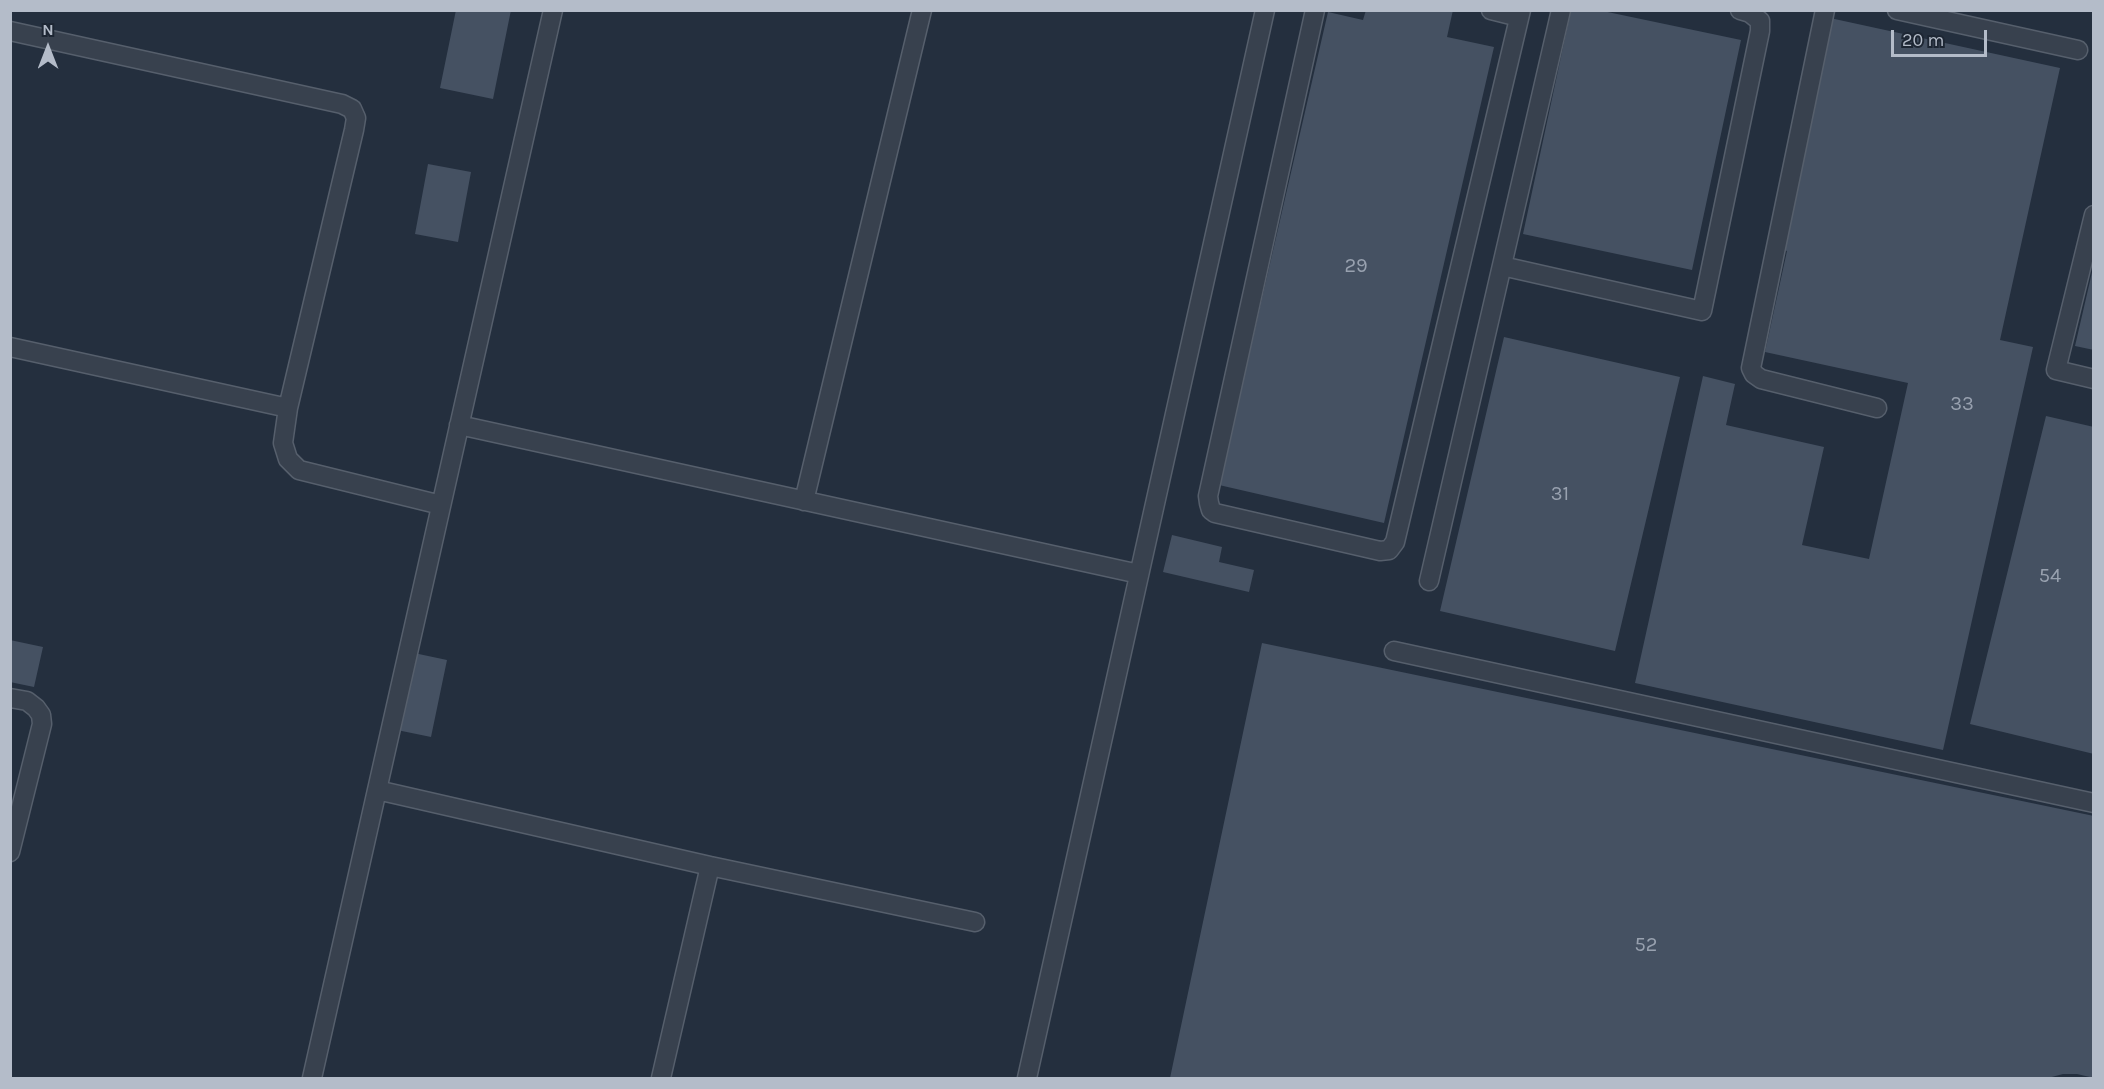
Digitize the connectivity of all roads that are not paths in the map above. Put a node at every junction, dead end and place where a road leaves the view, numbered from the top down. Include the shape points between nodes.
1 (553, 10) edge
2 (922, 10) edge
3 (1265, 10) edge
4 (1315, 10) edge
5 (1491, 10) edge
6 (1561, 10) edge
7 (1740, 10) edge
8 (1825, 10) edge
9 (1897, 10) edge
10 (1520, 14) edge
11 (10, 31) edge
12 (2078, 50) dead end
13 (2094, 215) edge
14 (1502, 267) junction
15 (10, 346) edge
16 (2094, 379) edge
17 (288, 408) junction
18 (1877, 408) dead end
19 (459, 425) junction
20 (804, 501) junction
21 (441, 505) junction
22 (1139, 574) junction
23 (1429, 581) dead end
24 (1395, 651) dead end
25 (10, 698) edge
26 (377, 790) junction
27 (2094, 804) edge
28 (10, 852) edge
29 (710, 866) junction
30 (975, 922) dead end
31 (312, 1078) edge
32 (661, 1078) edge
33 (1027, 1078) edge

1 - 19 lane
2 - 20 lane
3 - 22 lane
4 - 10 lane via 1208,496 1215,513 1380,551 1389,550 1395,542
5 - 10 lane
6 - 14 lane
7 - 14 lane via 1760,21 1760,31 1702,311
8 - 18 lane via 1751,368 1761,379
9 - 12 lane
11 - 17 lane via 352,109 356,118 354,130
13 - 16 lane via 2056,370
14 - 23 lane
15 - 17 lane
17 - 21 lane via 283,443 288,459 300,470
19 - 20 lane
19 - 21 lane
20 - 22 lane
21 - 26 lane
22 - 33 lane
24 - 27 lane
25 - 28 lane via 27,701 36,708 42,724
26 - 29 lane
26 - 31 lane
29 - 30 lane
29 - 32 lane

